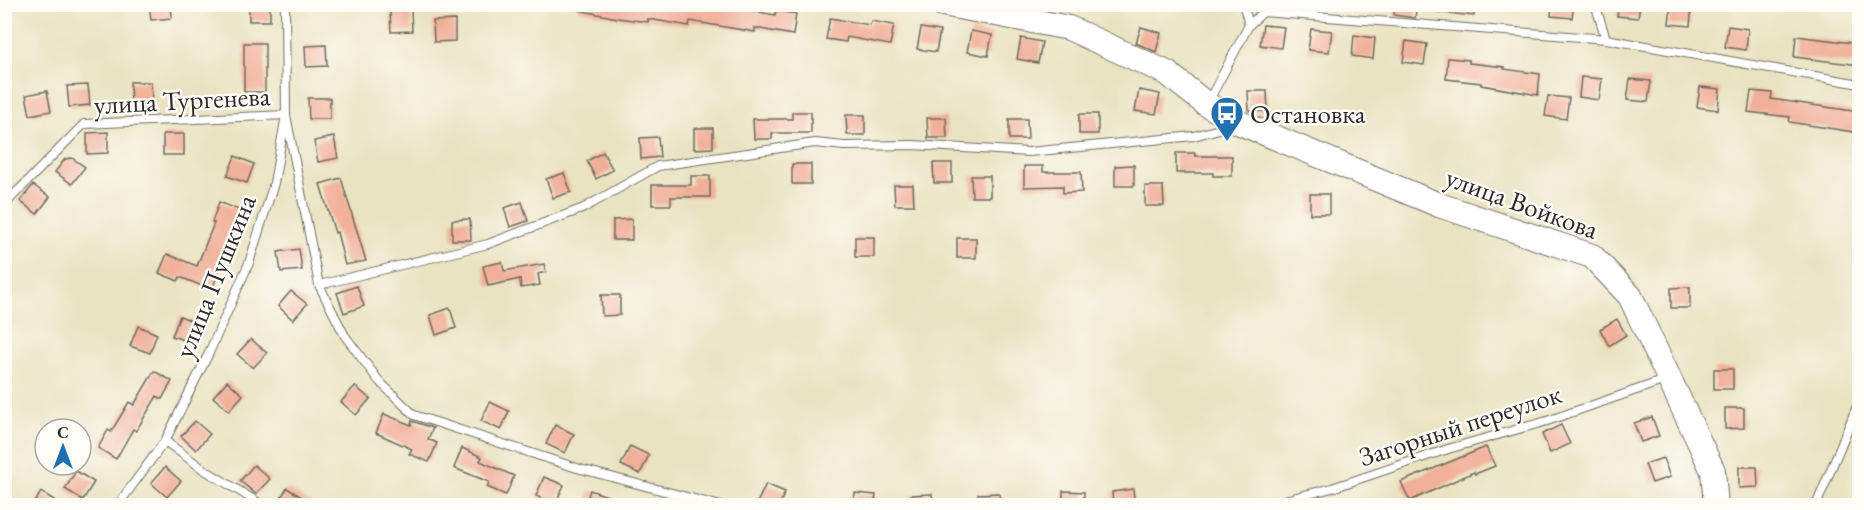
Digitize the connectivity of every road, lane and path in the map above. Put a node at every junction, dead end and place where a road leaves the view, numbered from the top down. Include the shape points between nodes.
1 (285, 4) edge
2 (943, 4) edge
3 (1243, 4) edge
4 (1595, 4) edge
5 (1249, 25) junction
6 (1606, 39) junction
7 (1860, 84) edge
8 (1206, 104) junction
9 (286, 116) junction
10 (1240, 123) junction
11 (4, 205) edge
12 (319, 285) junction
13 (1669, 379) junction
14 (1860, 399) edge
15 (165, 441) junction
16 (117, 506) edge
17 (264, 506) edge
18 (721, 506) edge
19 (1262, 506) edge
20 (1716, 506) edge
21 (1816, 506) edge

1 - 9 lane, улица Пушкина
2 - 8 street, улица Войкова via 1069,28 1167,73
3 - 5 lane
4 - 6 lane
5 - 6 lane via 1263,12
5 - 8 lane
6 - 7 lane
8 - 10 street, улица Войкова
9 - 11 lane, улица Тургенева via 84,124
9 - 12 lane
9 - 15 lane, улица Пушкина via 274,183 249,263
10 - 12 lane via 1194,136 1029,152 815,143 658,166 584,208 488,244
10 - 13 street, улица Войкова via 1439,205 1592,256 1630,296
12 - 18 lane via 345,336 379,381 414,415 577,468
13 - 19 lane, Загорный переулок via 1547,421
13 - 20 street, улица Войкова via 1713,471
14 - 21 lane
15 - 16 lane, улица Пушкина
15 - 17 lane

